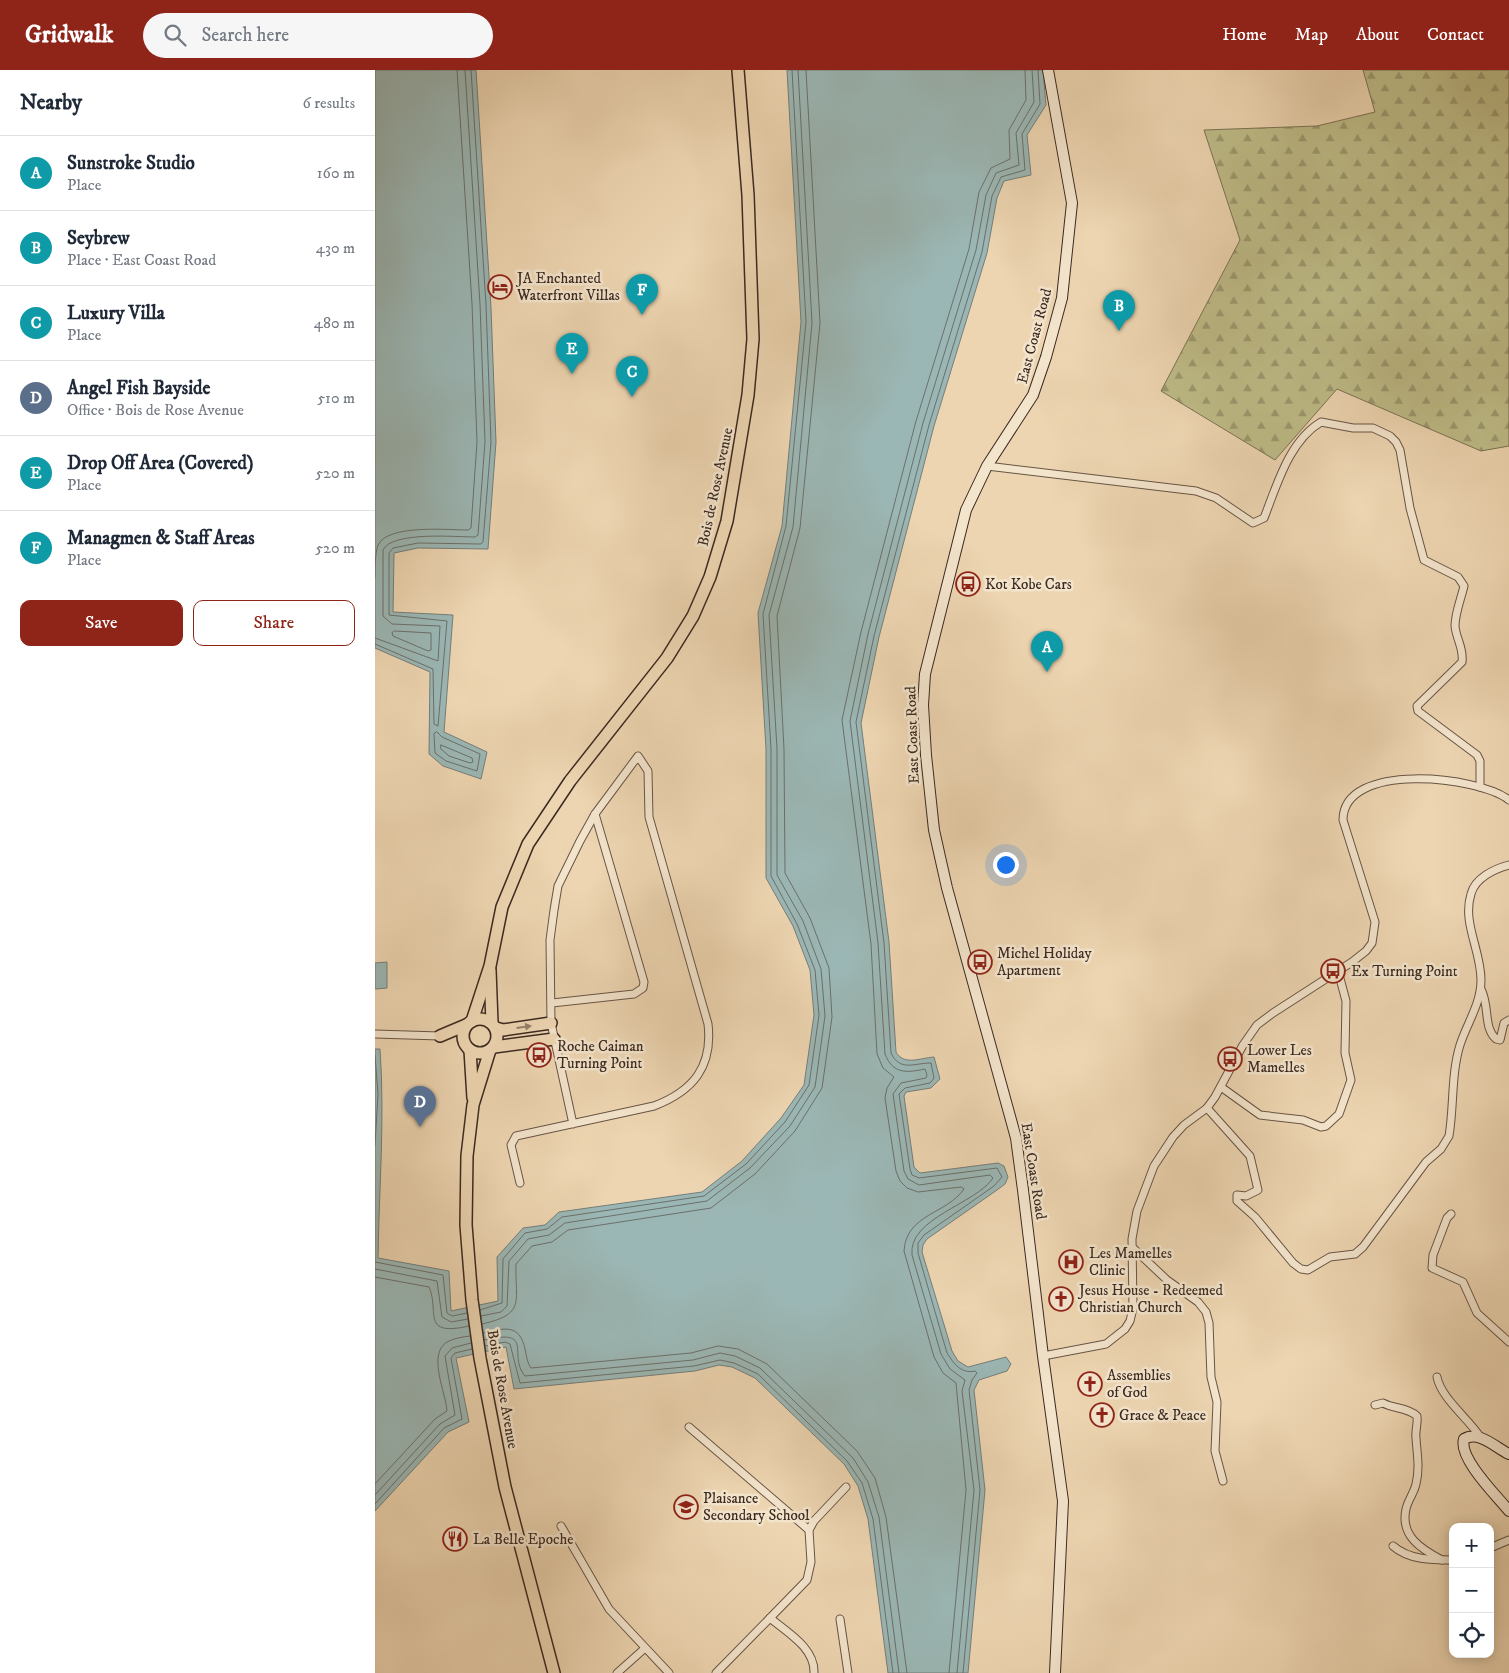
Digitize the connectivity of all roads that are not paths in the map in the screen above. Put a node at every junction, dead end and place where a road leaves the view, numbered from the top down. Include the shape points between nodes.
1 (738, 70) edge
2 (1048, 70) edge
3 (987, 466) junction
4 (1480, 787) junction
5 (1509, 800) edge
6 (595, 814) junction
7 (1509, 865) edge
8 (490, 966) junction
9 (1337, 971) junction
10 (1481, 988) junction
11 (551, 1003) junction
12 (1509, 1020) edge
13 (469, 1023) junction
14 (551, 1023) junction
15 (494, 1026) junction
16 (375, 1034) edge
17 (440, 1036) junction
18 (554, 1039) junction
19 (468, 1048) junction
20 (492, 1049) junction
21 (1221, 1088) junction
22 (473, 1105) junction
23 (1207, 1108) junction
24 (573, 1124) junction
25 (521, 1183) dead end
26 (1451, 1214) dead end
27 (1132, 1247) junction
28 (1509, 1342) edge
29 (1043, 1356) junction
30 (1437, 1377) dead end
31 (1375, 1405) dead end
32 (689, 1427) dead end
33 (1481, 1438) junction
34 (1509, 1454) edge
35 (1223, 1480) dead end
36 (846, 1487) dead end
37 (1509, 1511) edge
38 (561, 1526) dead end
39 (809, 1530) junction
40 (1509, 1540) edge
41 (1393, 1546) dead end
42 (1494, 1546) edge
43 (1442, 1560) junction
44 (1449, 1560) edge
45 (770, 1618) junction
46 (840, 1620) dead end
47 (644, 1649) junction
48 (554, 1673) edge
49 (617, 1673) edge
50 (669, 1673) edge
51 (716, 1673) edge
52 (813, 1673) edge
53 (848, 1673) edge
54 (1055, 1673) edge

1 - 8 main road, Bois de Rose Avenue via 749,195 753,339 747,404 727,521 710,577 693,616 667,658 570,780 528,844 502,907
2 - 3 main road, East Coast Road via 1072,203 1061,298 1033,396
3 - 4 street via 1195,490 1217,498 1253,523 1264,518 1280,476 1309,429 1321,422 1373,428 1390,436 1400,450 1410,508 1424,560 1458,577 1464,586 1455,620 1463,652 1462,662 1417,706 1418,711 1477,755
3 - 29 main road, East Coast Road via 966,510 925,674 926,755 934,830 947,888 1016,1138
4 - 5 street via 1498,792
4 - 9 street via 1393,779 1361,791 1347,802 1343,820 1375,922 1372,943 1366,952
6 - 11 street via 558,886 550,940
6 - 11 street via 644,982 643,988 634,994
6 - 24 street via 638,756 647,771 649,817 709,1037 707,1057 698,1075 675,1098 654,1106
7 - 10 street via 1484,876 1471,891 1469,926 1477,949
8 - 13 main road, Bois de Rose Avenue
8 - 15 main road, Bois de Rose Avenue
9 - 21 street via 1257,1026 1243,1045
9 - 21 street via 1346,1001 1345,1053 1351,1080 1339,1114 1321,1127 1303,1120 1260,1115
10 - 12 street via 1486,1000 1489,1028 1496,1039 1500,1040 1504,1023
10 - 23 street via 1460,1046 1449,1136 1355,1254 1330,1257 1308,1270 1293,1263 1255,1217 1237,1201 1237,1195 1246,1196 1258,1190 1250,1156
11 - 14 street
13 - 15 main road via 482,1019
13 - 17 main road
13 - 19 main road via 463,1033
15 -> 14 main road via 503,1030
14 - 18 street
15 - 20 main road via 498,1038
16 - 17 street
17 - 19 main road
18 - 20 main road
18 - 24 street
19 - 20 main road via 480,1053
19 - 22 main road, Bois de Rose Avenue
20 - 22 main road, Bois de Rose Avenue
21 - 23 street
22 - 48 main road, Bois de Rose Avenue via 467,1156 466,1225 472,1300 505,1487
23 - 27 street via 1184,1125 1154,1166 1137,1211
24 - 25 street via 521,1135 513,1140 512,1150
26 - 28 street via 1433,1255 1432,1268 1463,1282 1477,1313
27 - 29 street via 1133,1308 1125,1329 1106,1344
27 - 35 street via 1206,1312 1211,1377 1217,1402 1215,1451
29 - 54 main road, East Coast Road via 1063,1501
30 - 33 street via 1447,1397
31 - 43 street via 1383,1403 1407,1409 1417,1416 1419,1461 1405,1526 1412,1540
32 - 39 street
33 - 34 main road
33 - 37 main road via 1472,1436 1464,1439 1463,1452
36 - 39 street
38 - 47 street via 609,1609
39 - 45 street via 811,1562 807,1580
40 - 42 street
41 - 43 street via 1413,1557
43 - 44 street
45 - 51 street
45 - 52 street via 807,1650 814,1663
46 - 53 street
47 - 49 street
47 - 50 street

